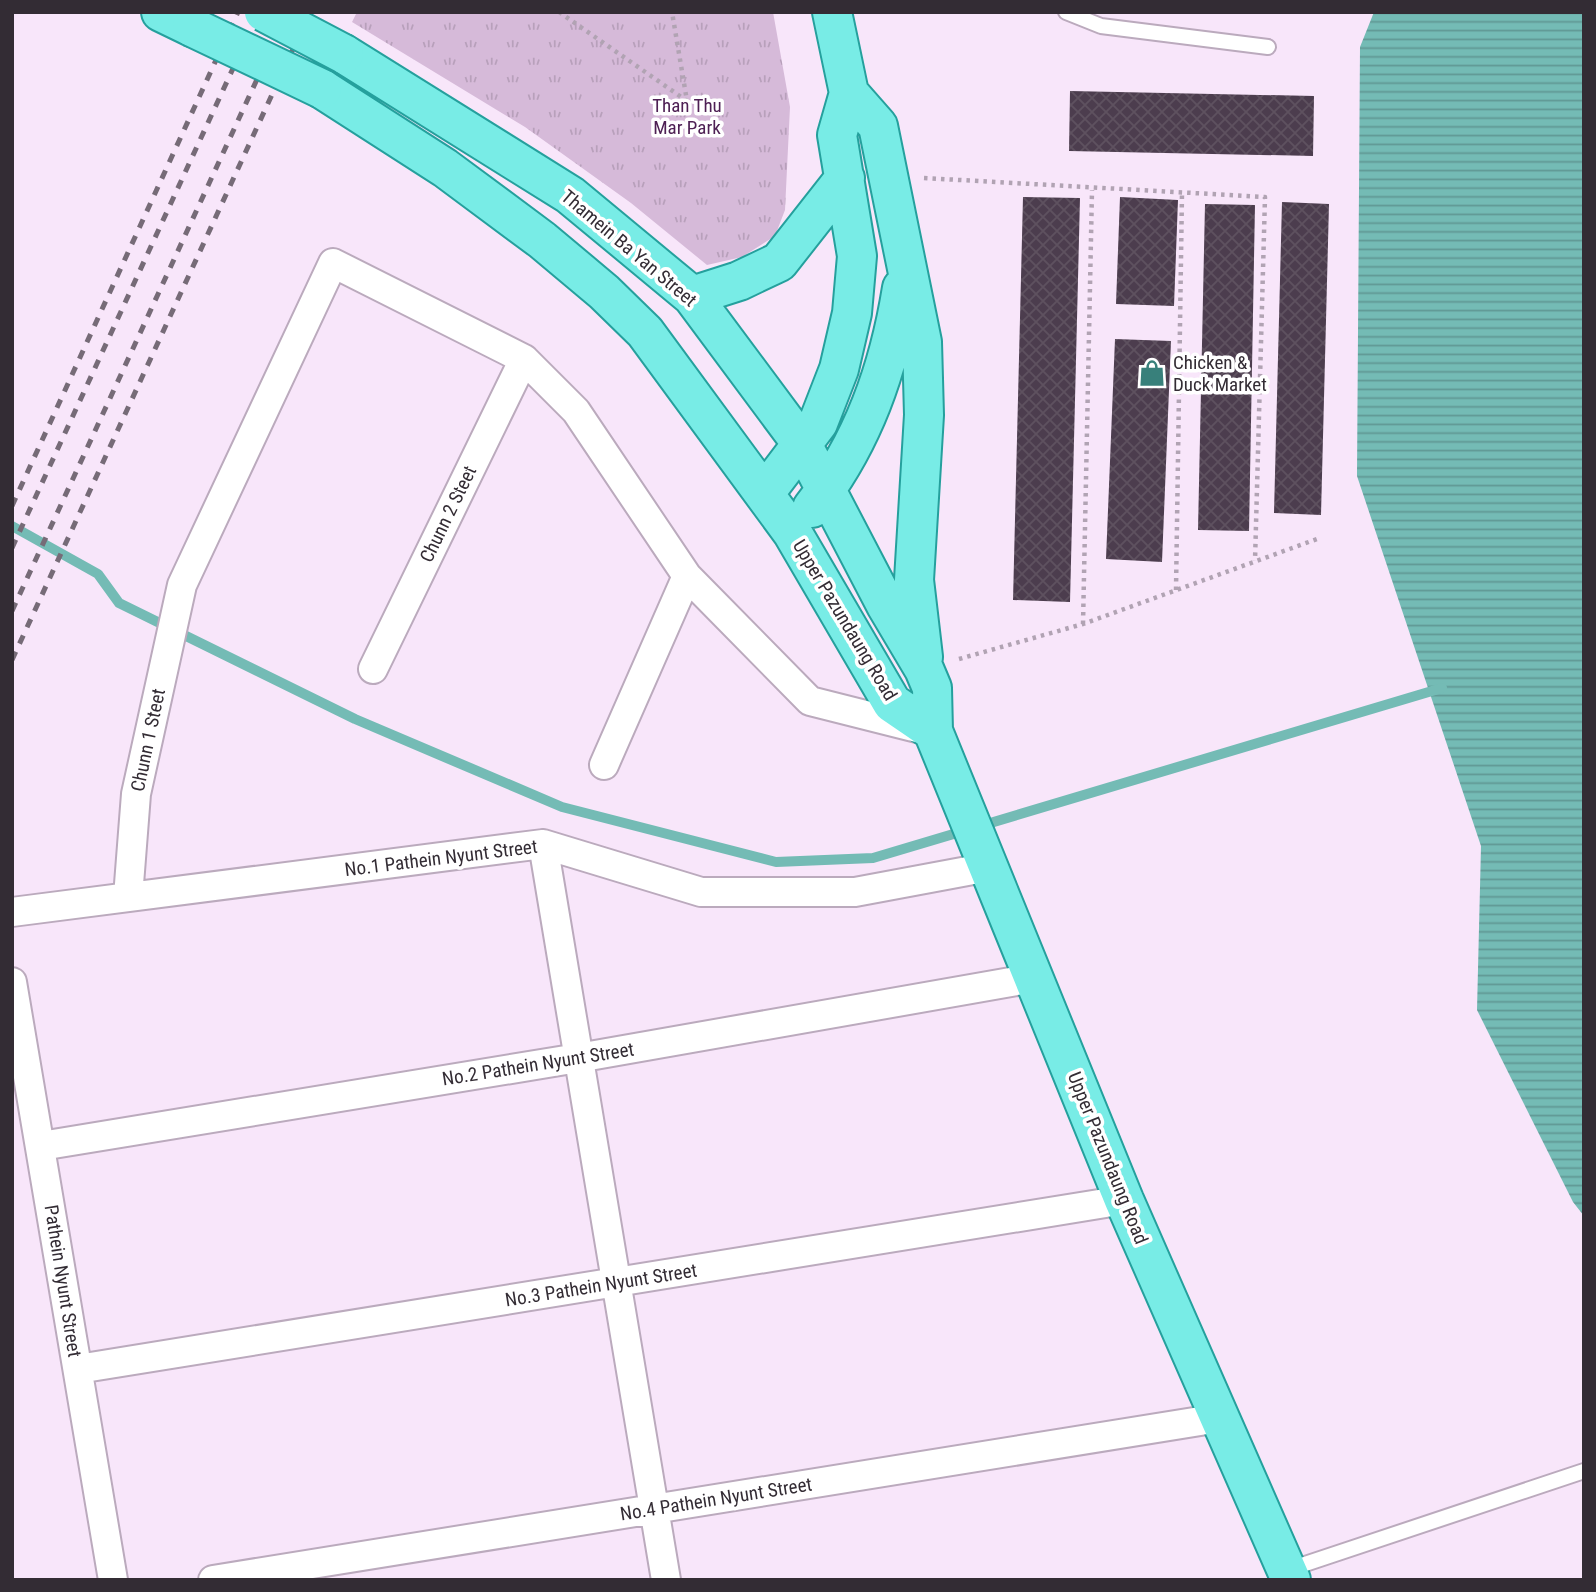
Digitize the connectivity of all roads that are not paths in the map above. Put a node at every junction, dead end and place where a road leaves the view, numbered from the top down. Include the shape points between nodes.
1 (264, 12) edge
2 (832, 12) edge
3 (1066, 12) edge
4 (177, 20) edge
5 (1268, 47) dead end
6 (849, 93) junction
7 (845, 178) junction
8 (570, 195) junction
9 (542, 240) junction
10 (905, 269) junction
11 (692, 296) junction
12 (524, 359) junction
13 (802, 444) junction
14 (825, 491) junction
15 (764, 494) junction
16 (792, 532) junction
17 (687, 576) junction
18 (373, 669) dead end
19 (924, 669) junction
20 (933, 732) junction
21 (604, 765) dead end
22 (543, 844) junction
23 (989, 867) junction
24 (128, 897) junction
25 (12, 912) edge
26 (1034, 978) junction
27 (12, 982) edge
28 (578, 1058) junction
29 (41, 1146) junction
30 (1124, 1200) junction
31 (615, 1283) junction
32 (78, 1370) junction
33 (1219, 1418) junction
34 (1584, 1471) edge
35 (654, 1509) junction
36 (1289, 1575) edge
37 (113, 1580) edge
38 (213, 1580) edge
39 (666, 1580) edge

1 - 8 main road, Thamein Ba Yan Street, bridge via 344,54
2 - 6 main road, Upper Pazundaung Road
3 - 5 lane via 1101,26
4 - 9 main road, bridge via 322,89 444,168
6 - 7 main road, Upper Pazundaung Road via 837,135
6 - 10 main road, Upper Pazundaung Road via 878,126
7 - 11 main road via 779,262
7 - 13 main road, Upper Pazundaung Road via 857,256 852,313 839,369 822,412
8 - 9 main road
8 - 11 main road, Thamein Ba Yan Street
9 - 15 main road via 645,332
10 - 14 main road, Upper Pazundaung Road via 884,376 855,441
10 - 19 main road via 922,342 924,415 914,580
11 - 13 main road, Thamein Ba Yan Street
12 - 17 street via 576,411
12 - 18 street, Chunn 2 Steet
12 - 24 street, Chunn 1 Steet via 333,263 182,585 136,794
13 - 14 main road, Thamein Ba Yan Street
13 - 15 main road, Upper Pazundaung Road
14 - 16 main road, Upper Pazundaung Road
14 - 19 main road, Thamein Ba Yan Street
15 - 16 main road, Upper Pazundaung Road
16 - 20 main road, Upper Pazundaung Road via 892,703
17 - 20 street via 810,701
17 - 21 street
19 - 20 main road, Upper Pazundaung Road via 932,688
20 - 23 main road, Upper Pazundaung Road
22 - 23 street, No.1 Pathein Nyunt Street via 701,892 855,892
22 - 24 street, No.1 Pathein Nyunt Street
22 - 28 street
23 - 26 main road, Upper Pazundaung Road
24 - 25 street, No.1 Pathein Nyunt Street
26 - 28 street, No.2 Pathein Nyunt Street
26 - 30 main road, Upper Pazundaung Road
27 - 29 street, Pathein Nyunt Street
28 - 29 street, No.2 Pathein Nyunt Street
28 - 31 street
29 - 32 street, Pathein Nyunt Street
30 - 31 street, No.3 Pathein Nyunt Street
30 - 33 main road, Upper Pazundaung Road
31 - 32 street, No.3 Pathein Nyunt Street
31 - 35 street
32 - 37 street, Pathein Nyunt Street
33 - 35 street, No.4 Pathein Nyunt Street
33 - 36 main road, Upper Pazundaung Road
34 - 36 lane
35 - 38 street, No.4 Pathein Nyunt Street
35 - 39 street

